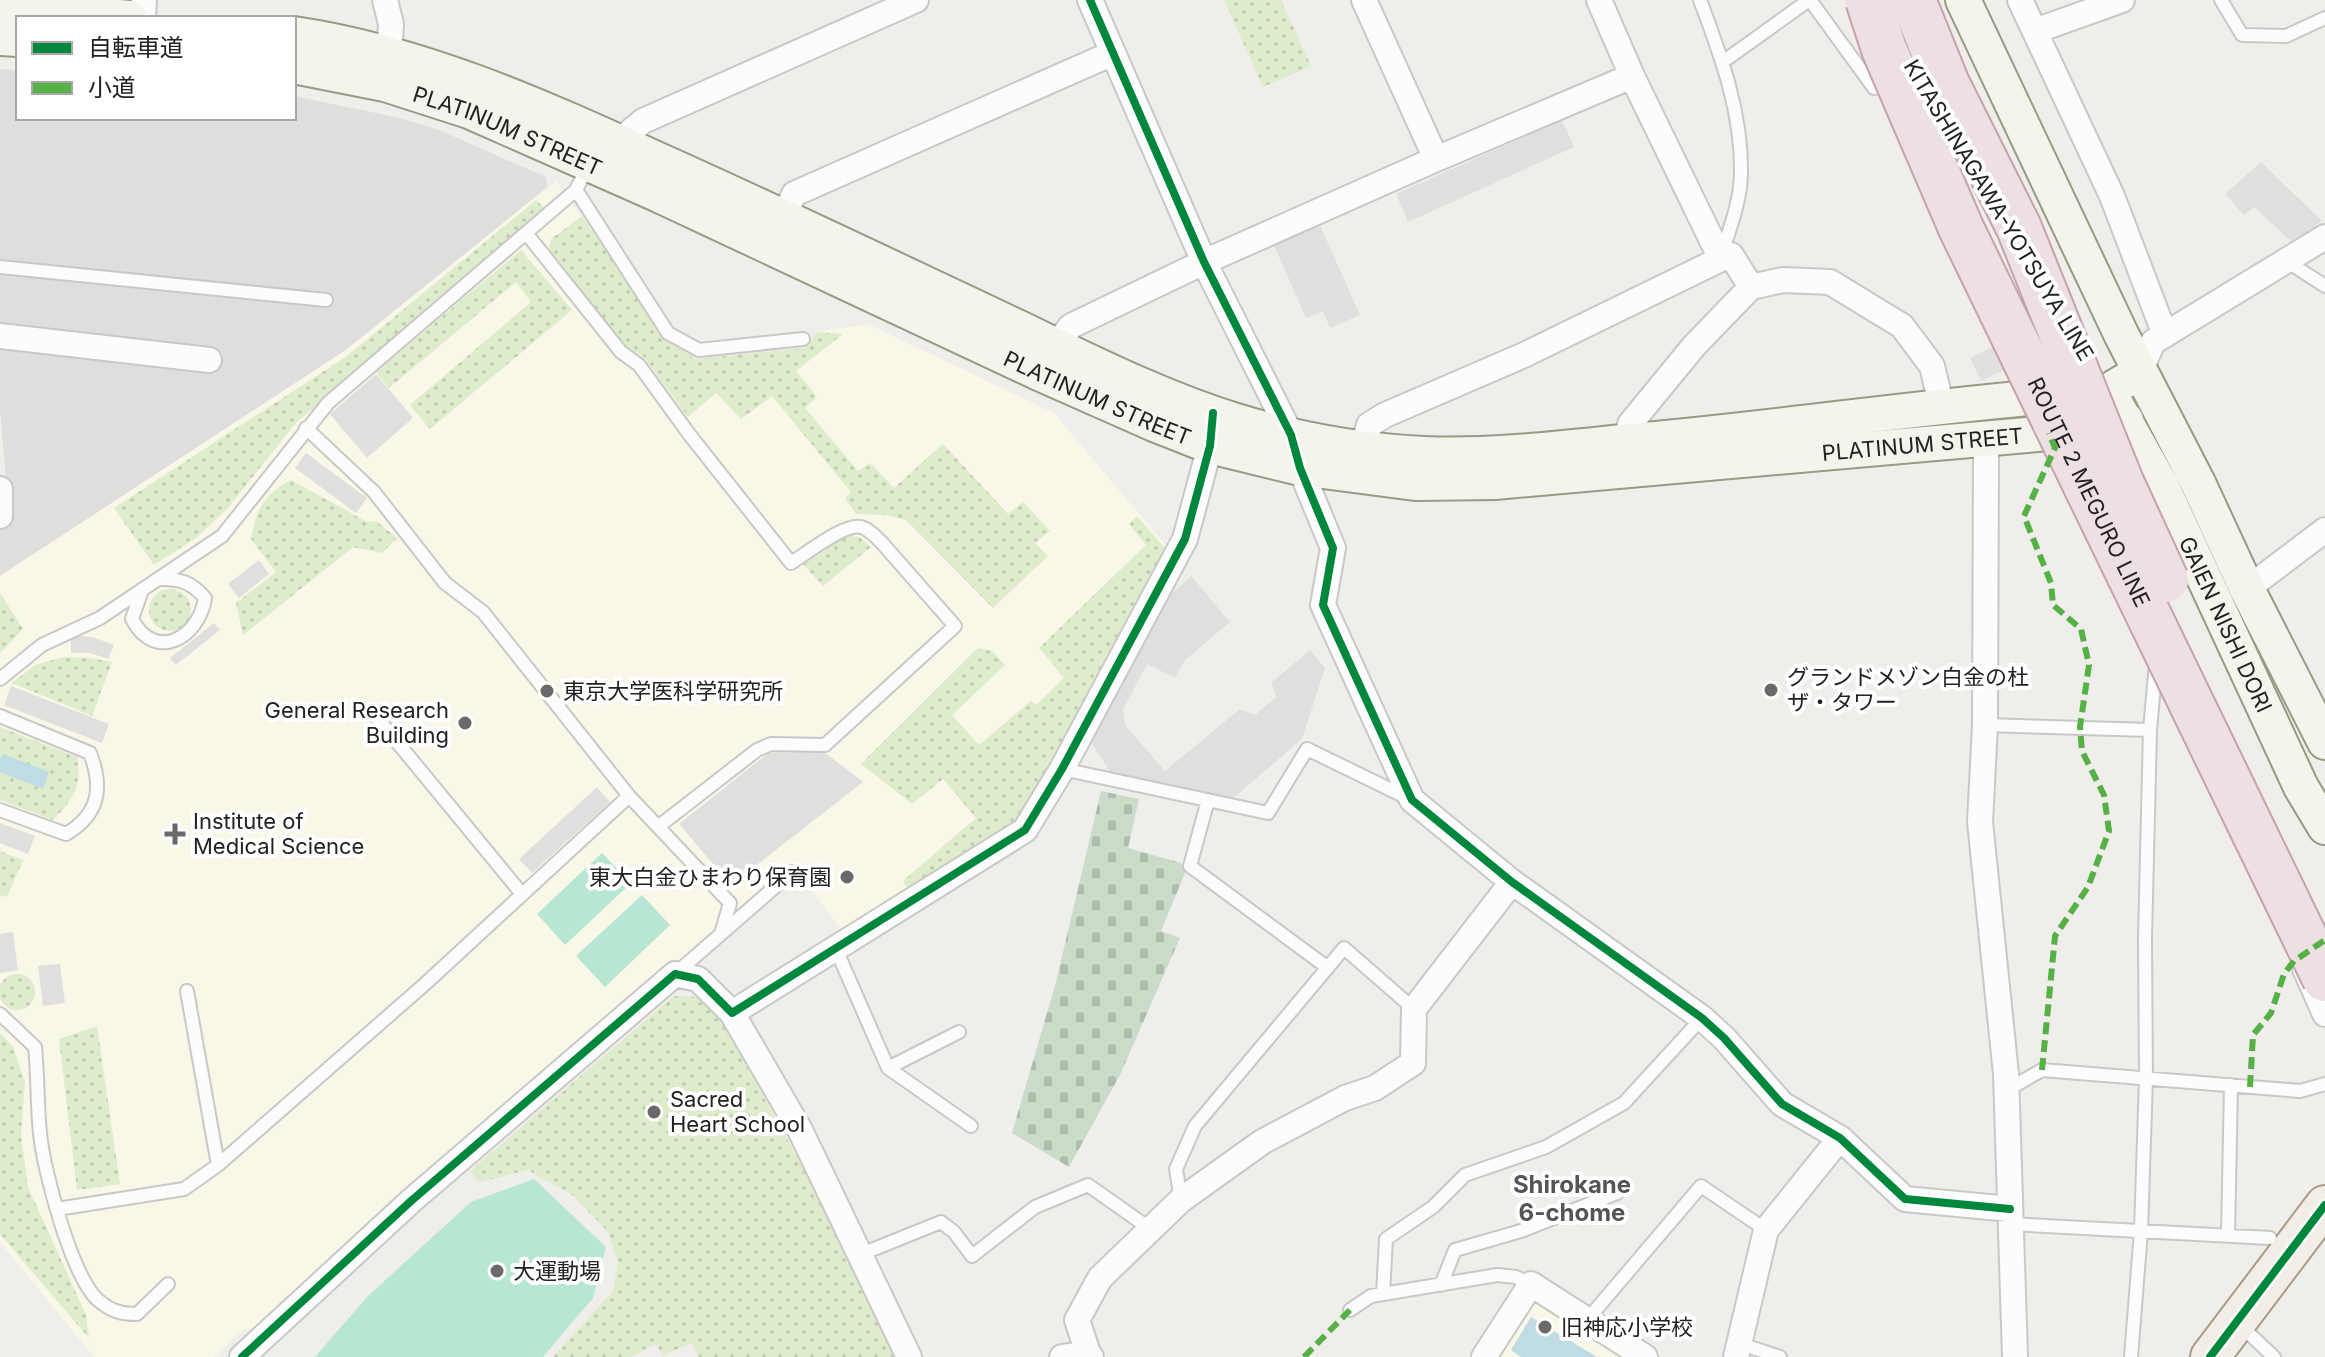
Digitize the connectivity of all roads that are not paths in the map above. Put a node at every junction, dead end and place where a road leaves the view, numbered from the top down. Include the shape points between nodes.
1 (386, 0) edge
2 (392, 0) edge
3 (916, 0) edge
4 (1090, 0) edge
5 (1364, 0) edge
6 (1599, 0) edge
7 (1700, 0) edge
8 (1809, 0) edge
9 (1870, 0) edge
10 (1913, 0) edge
11 (1963, 0) edge
12 (2020, 0) edge
13 (2122, 0) edge
14 (2221, 0) edge
15 (0, 7) edge
16 (106, 16) edge
17 (2325, 18) edge
18 (2035, 31) junction
19 (296, 34) edge
20 (1113, 53) junction
21 (1724, 61) junction
22 (296, 66) edge
23 (388, 69) junction
24 (1632, 76) junction
25 (1905, 82) dead end
26 (1436, 159) junction
27 (597, 166) junction
28 (784, 217) junction
29 (526, 233) junction
30 (2325, 237) edge
31 (1721, 259) junction
32 (1204, 262) junction
33 (2288, 262) junction
34 (0, 267) edge
35 (2325, 286) edge
36 (1751, 287) junction
37 (326, 300) dead end
38 (2165, 335) junction
39 (0, 336) edge
40 (803, 339) dead end
41 (1056, 345) junction
42 (209, 360) dead end
43 (2140, 372) junction
44 (2108, 391) junction
45 (1942, 408) junction
46 (2126, 420) junction
47 (306, 428) junction
48 (1212, 430) junction
49 (1291, 435) junction
50 (1972, 440) junction
51 (1627, 442) junction
52 (1363, 447) junction
53 (2055, 448) dead end
54 (1300, 468) junction
55 (0, 489) edge
56 (0, 516) edge
57 (2325, 530) edge
58 (161, 579) junction
59 (2247, 589) junction
60 (141, 591) junction
61 (2157, 660) junction
62 (0, 679) edge
63 (374, 714) dead end
64 (0, 716) edge
65 (1985, 725) junction
66 (2150, 730) junction
67 (2325, 742) edge
68 (1062, 769) junction
69 (629, 796) junction
70 (1208, 800) junction
71 (1412, 800) junction
72 (0, 810) edge
73 (659, 826) junction
74 (2325, 827) edge
75 (792, 872) dead end
76 (1512, 882) junction
77 (522, 894) junction
78 (2325, 911) edge
79 (721, 934) junction
80 (835, 947) junction
81 (1328, 968) junction
82 (675, 974) junction
83 (2325, 979) edge
84 (187, 991) dead end
85 (1414, 1009) junction
86 (732, 1013) junction
87 (0, 1014) edge
88 (2325, 1014) edge
89 (1702, 1018) junction
90 (959, 1032) dead end
91 (888, 1068) junction
92 (2146, 1078) junction
93 (2325, 1084) edge
94 (2231, 1085) junction
95 (2007, 1090) junction
96 (971, 1126) dead end
97 (1840, 1138) junction
98 (218, 1165) junction
99 (1617, 1193) dead end
100 (1181, 1200) junction
101 (2325, 1205) edge
102 (57, 1209) junction
103 (2010, 1217) junction
104 (1149, 1228) junction
105 (1766, 1230) junction
106 (2141, 1231) junction
107 (2228, 1236) junction
108 (2283, 1240) junction
109 (859, 1255) junction
110 (168, 1284) dead end
111 (1531, 1284) junction
112 (1441, 1285) junction
113 (1383, 1294) junction
114 (1350, 1310) dead end
115 (1587, 1320) junction
116 (2237, 1321) junction
117 (1737, 1350) edge
118 (1090, 1355) edge
119 (242, 1357) edge
120 (909, 1357) edge
121 (1062, 1357) edge
122 (1484, 1357) edge
123 (1645, 1357) edge
124 (1780, 1357) edge
125 (2015, 1357) edge
126 (2131, 1357) edge
127 (2210, 1357) edge
128 (2274, 1357) edge

1 - 2 street
1 - 23 street via 391,24
3 - 27 street via 643,121
4 - 20 street
5 - 26 street
6 - 24 street
7 - 21 lane
8 - 21 lane
8 - 25 lane via 1874,88
9 - 44 main road, KITASHINAGAWA-YOTSUYA LINE
9 - 83 highway, ROUTE 2 MEGURO LINE, bridge via 1884,49 1961,228
10 - 78 highway, ROUTE 2 MEGURO LINE, bridge via 1947,84 2019,228 2141,527
11 - 43 main road, KITASHINAGAWA-YOTSUYA LINE
12 - 18 street
13 - 18 street
14 - 17 lane via 2242,35 2286,36
15 - 16 main road
18 - 38 street via 2112,196
19 - 23 main road, PLATINUM STREET via 335,40
20 - 28 street via 794,194
20 - 32 street
21 - 31 lane via 1734,98 1741,174
22 - 23 main road, PLATINUM STREET
23 - 27 main road, PLATINUM STREET via 478,81
24 - 26 street
24 - 31 street
26 - 32 street
27 - 28 main road, PLATINUM STREET
27 - 29 lane
27 - 40 lane via 668,333 699,350
27 - 48 main road, PLATINUM STREET via 1039,373
28 - 41 main road, PLATINUM STREET
29 - 47 lane via 328,403
29 - 73 lane via 621,352 639,365 791,563 847,528 860,527 882,543 955,626 825,745 771,744 757,750
30 - 33 street
31 - 36 street via 1731,255
31 - 52 street via 1524,355 1385,415 1369,425
32 - 41 street via 1071,326
32 - 49 street
33 - 35 lane
33 - 38 street
34 - 37 lane
36 - 45 street via 1783,280 1830,282 1902,326 1932,366
36 - 51 street via 1630,424
38 - 43 street via 2153,342
39 - 42 street
41 - 48 main road, PLATINUM STREET
43 - 44 main road, PLATINUM STREET
43 - 46 main road
43 - 59 main road, GAIEN NISHI DORI
44 - 45 main road, PLATINUM STREET
44 - 46 main road, KITASHINAGAWA-YOTSUYA LINE
45 - 51 main road, PLATINUM STREET
46 - 50 main road, PLATINUM STREET via 2088,429
46 - 74 main road, GAIEN NISHI DORI
47 - 58 lane via 222,536
47 - 69 lane via 374,492 445,583 483,612
48 - 49 main road, PLATINUM STREET
48 - 54 main road, PLATINUM STREET
48 - 68 street via 1185,539
49 - 52 main road, PLATINUM STREET
49 - 54 street
50 - 54 main road, PLATINUM STREET via 1495,482 1415,483
50 - 65 street via 1986,454
51 - 52 main road, PLATINUM STREET via 1497,453 1422,454
53 - 61 street
54 - 71 street via 1333,548 1323,605
55 - 56 street
57 - 59 street
58 - 60 lane
58 - 60 lane via 179,579 205,598 193,627 177,639 151,642 139,632 132,619
59 - 67 main road, GAIEN NISHI DORI
60 - 62 lane via 100,618 42,645
61 - 66 lane
61 - 88 street
63 - 77 lane
64 - 72 lane via 90,753 99,776 92,808 80,826 66,834
65 - 66 lane
65 - 95 street via 1980,822
66 - 92 lane
68 - 70 lane
68 - 80 street via 1025,830
69 - 73 lane
69 - 77 lane
70 - 71 lane via 1268,813 1307,749
70 - 81 lane via 1190,866
71 - 76 street
73 - 79 lane via 730,903
75 - 79 lane
76 - 85 street
76 - 89 street
77 - 98 lane
79 - 82 lane
80 - 86 street
80 - 91 lane
81 - 85 lane via 1344,948
81 - 100 lane via 1195,1126 1176,1169
82 - 86 street via 698,979
82 - 119 street via 411,1201
84 - 98 lane
85 - 100 street via 1413,1063 1375,1088 1262,1142
86 - 109 street via 800,1130
87 - 102 lane via 35,1047 40,1136
89 - 97 street via 1782,1104
89 - 113 lane via 1624,1103 1546,1147 1465,1175 1433,1207 1386,1239
90 - 91 lane
91 - 96 lane
92 - 94 lane
92 - 95 lane via 2042,1070
92 - 106 lane
93 - 94 lane via 2300,1091
94 - 107 lane
95 - 103 street
97 - 103 street via 1905,1199
97 - 105 street
98 - 102 lane via 184,1189
99 - 112 lane via 1455,1250
100 - 104 street
101 - 108 main road
102 - 110 lane via 95,1298 116,1313 137,1314
103 - 106 lane
103 - 125 street
104 - 109 lane via 1088,1185 1035,1207 972,1256 941,1222
104 - 118 street via 1100,1278 1077,1320
105 - 115 lane via 1701,1186
105 - 117 street
106 - 107 lane
106 - 126 lane
107 - 108 lane
108 - 116 main road
109 - 120 street
111 - 112 lane via 1497,1275
111 - 115 street
111 - 122 street
112 - 113 lane
113 - 114 lane
115 - 123 street
116 - 127 main road
116 - 128 lane
117 - 124 lane
118 - 121 street

